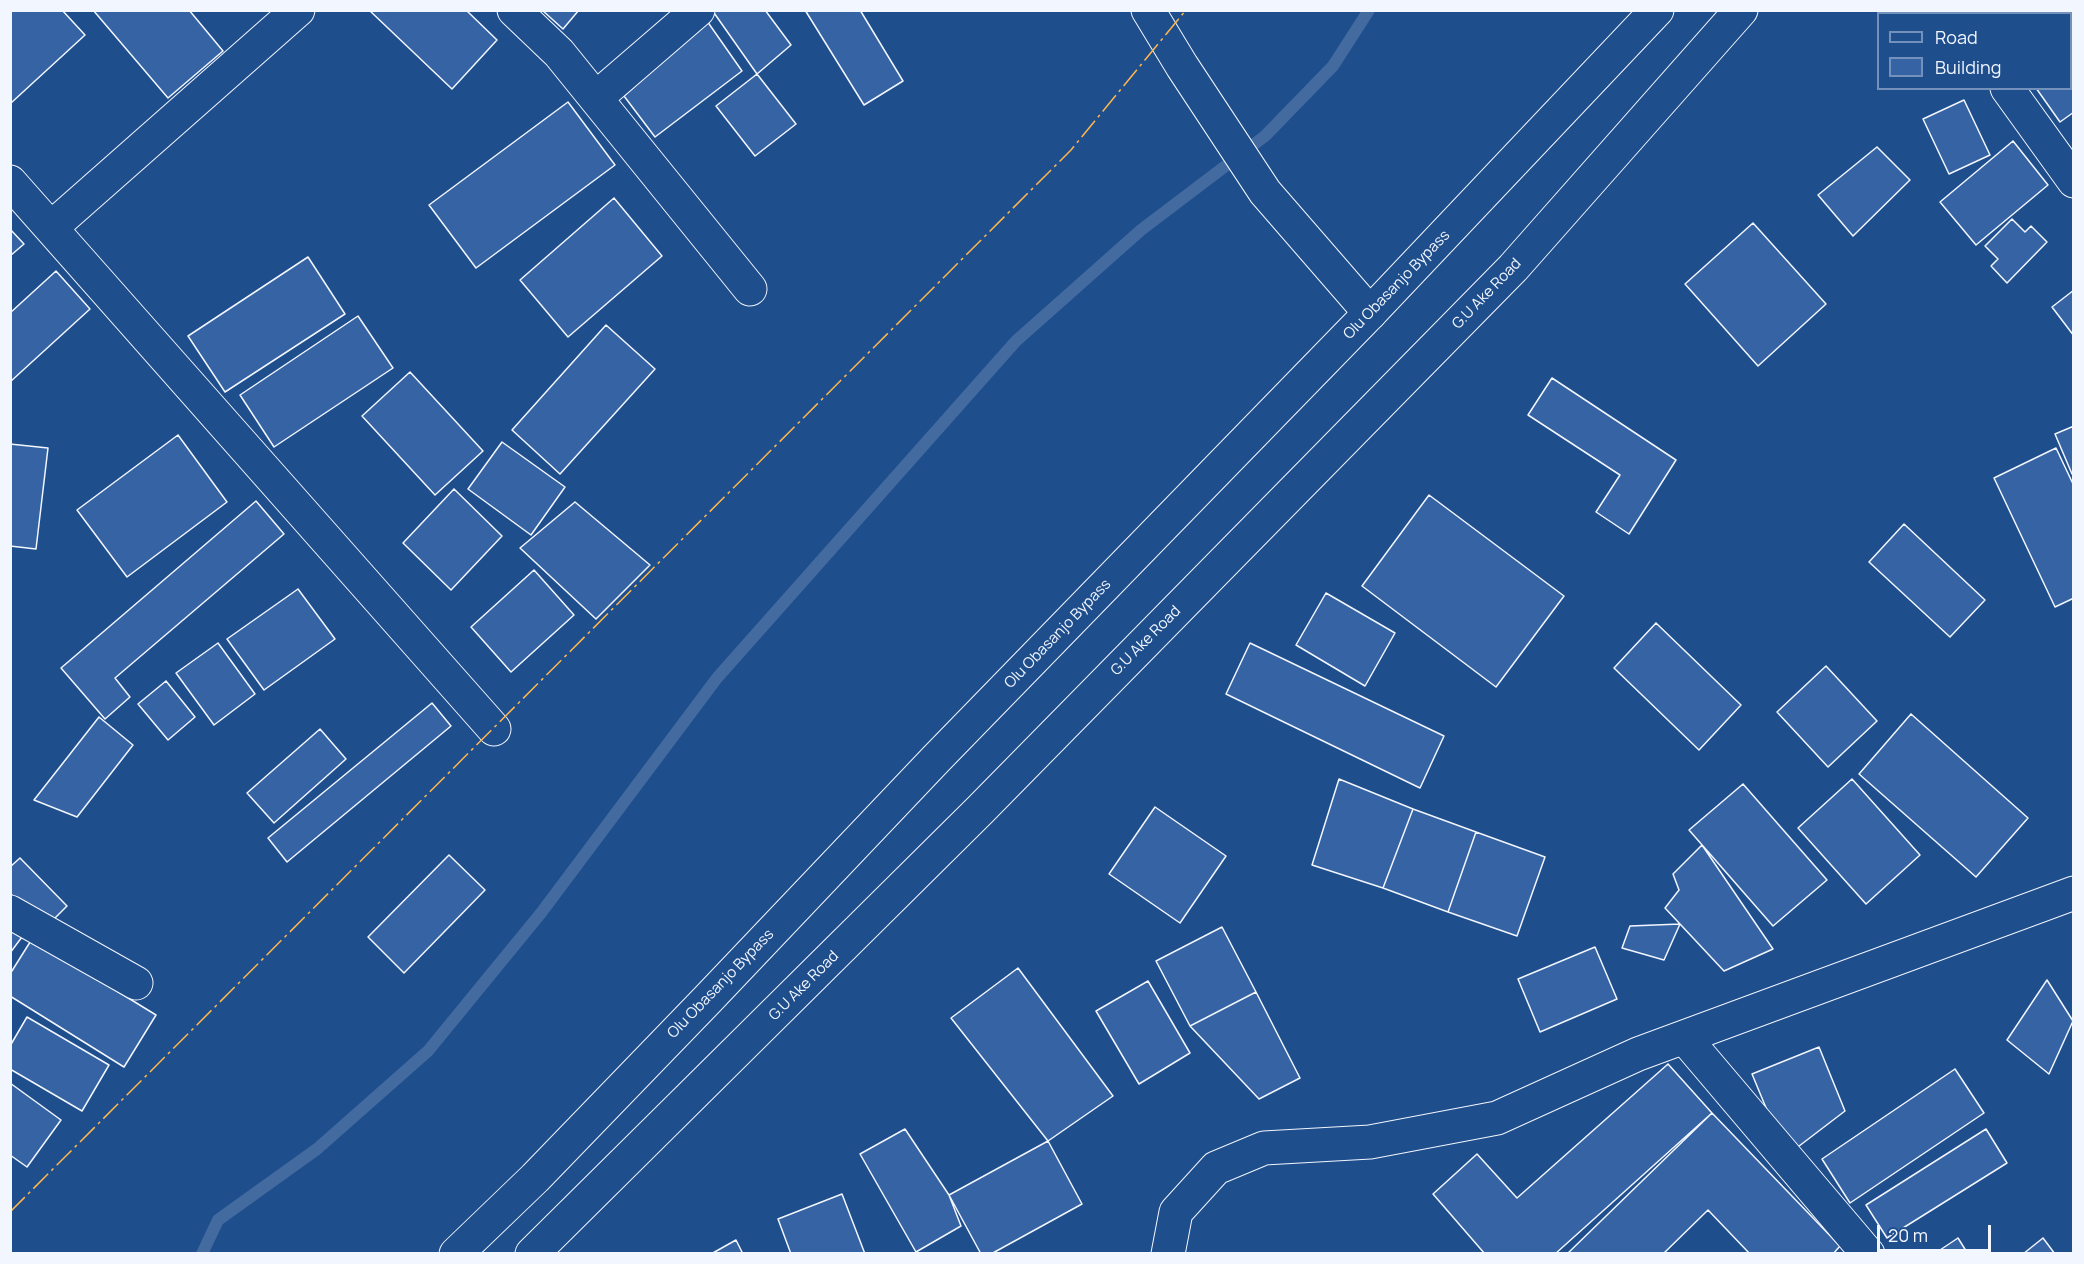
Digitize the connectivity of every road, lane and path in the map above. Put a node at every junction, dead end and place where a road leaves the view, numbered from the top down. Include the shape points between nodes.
1 (298, 10) edge
2 (514, 10) edge
3 (698, 10) edge
4 (1148, 10) edge
5 (1657, 10) edge
6 (1741, 10) edge
7 (2008, 90) edge
8 (596, 98) junction
9 (2073, 181) edge
10 (10, 182) edge
11 (52, 227) junction
12 (750, 289) dead end
13 (1370, 313) junction
14 (494, 729) dead end
15 (2073, 892) edge
16 (10, 912) edge
17 (136, 983) dead end
18 (1684, 1036) junction
19 (456, 1254) edge
20 (532, 1254) edge
21 (1168, 1254) edge
22 (1868, 1254) edge

1 - 11 street
2 - 8 street via 559,53
3 - 8 street
4 - 13 street via 1265,192
5 - 13 street, Olu Obasanjo Bypass
6 - 20 street, G.U Ake Road via 1480,302 980,810
7 - 9 street
8 - 12 street
10 - 11 street
11 - 14 street
13 - 19 street, Olu Obasanjo Bypass via 535,1178
15 - 18 street
16 - 17 street
18 - 21 street via 1497,1118 1370,1142 1264,1148 1216,1168 1176,1212
18 - 22 street

